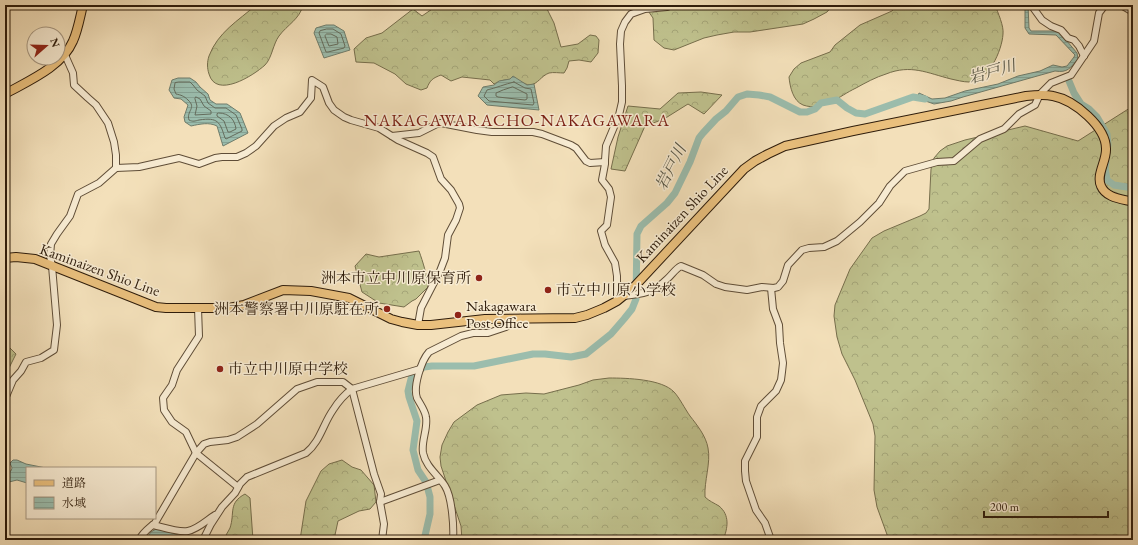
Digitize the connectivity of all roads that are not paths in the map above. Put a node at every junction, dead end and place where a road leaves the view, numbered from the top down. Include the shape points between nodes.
1 (82, 5) edge
2 (672, 5) edge
3 (1033, 5) edge
4 (1105, 5) edge
5 (1121, 5) edge
6 (1133, 12) edge
7 (66, 54) edge
8 (1084, 56) junction
9 (66, 58) edge
10 (52, 66) edge
11 (5, 94) edge
12 (1040, 94) junction
13 (392, 136) junction
14 (605, 162) junction
15 (116, 168) junction
16 (1133, 202) edge
17 (5, 258) edge
18 (52, 266) junction
19 (771, 288) junction
20 (635, 292) junction
21 (620, 299) junction
22 (198, 308) junction
23 (520, 318) junction
24 (418, 325) junction
25 (420, 368) junction
26 (352, 389) junction
27 (5, 399) edge
28 (196, 453) junction
29 (440, 480) junction
30 (238, 487) junction
31 (380, 502) junction
32 (218, 513) junction
33 (153, 525) junction
34 (139, 540) edge
35 (203, 540) edge
36 (382, 540) edge
37 (453, 540) edge
38 (771, 540) edge

1 - 7 main road via 76,35
2 - 14 street via 631,14 621,31 622,102 606,146
3 - 8 street via 1042,20 1074,40
4 - 8 street via 1099,13 1094,41
5 - 6 street
8 - 12 street via 1071,75 1051,83
9 - 15 street via 74,85 96,105 108,123 114,142
10 - 11 main road
12 - 16 main road, Kaminaizen Shio Line via 1064,99 1094,122 1102,135 1106,152 1101,168 1100,185 1105,192 1116,198
12 - 19 street via 1035,104 1019,114 1004,129 980,139 954,161 930,163 905,171 860,222 832,244 802,250 788,265 781,284
12 - 20 main road, Kaminaizen Shio Line via 853,131 785,146 768,154 744,169 641,279
13 - 14 street via 419,133 441,123 492,132 533,132 571,145 590,163
13 - 15 street via 379,128 350,120 334,110 323,87 312,80 311,98 300,112 274,126 246,153 237,157 215,158 199,164 179,158 139,167
13 - 24 street via 433,158 441,179 451,190 460,208 448,235 445,258 440,271 421,308
14 - 21 street via 602,180 611,197 607,225 601,231 614,263
15 - 18 street via 99,183 78,194 70,216 51,244
17 - 18 main road, Kaminaizen Shio Line via 35,259
18 - 22 main road, Kaminaizen Shio Line via 156,307
18 - 27 street via 57,326 54,350 41,358 26,362 13,380
19 - 20 street via 748,290 725,287 681,266 655,289
19 - 38 street via 773,309 780,325 783,363 781,380 776,392 761,406 757,417 757,437 745,461 746,480 756,510 765,523
20 - 21 main road, Kaminaizen Shio Line
21 - 23 main road, Kaminaizen Shio Line via 587,315 574,318
22 - 24 main road, Kaminaizen Shio Line via 229,308 244,305 283,290 311,291 349,298 391,319
22 - 28 street via 199,336 162,398 164,410 172,422 186,432
23 - 24 main road, Kaminaizen Shio Line
23 - 25 street via 506,327 460,336 429,352
25 - 26 street
25 - 29 street via 415,392 426,417 423,453 426,462
26 - 28 street via 343,382 317,382 297,389 257,424 237,437 204,444
26 - 30 street via 333,409 311,449 247,478
26 - 31 street via 381,494
28 - 30 street
28 - 33 street
29 - 31 street
29 - 37 street via 446,486 448,495
30 - 32 street
31 - 36 street via 384,524
32 - 33 street via 187,531
32 - 35 street
33 - 34 street via 142,533

